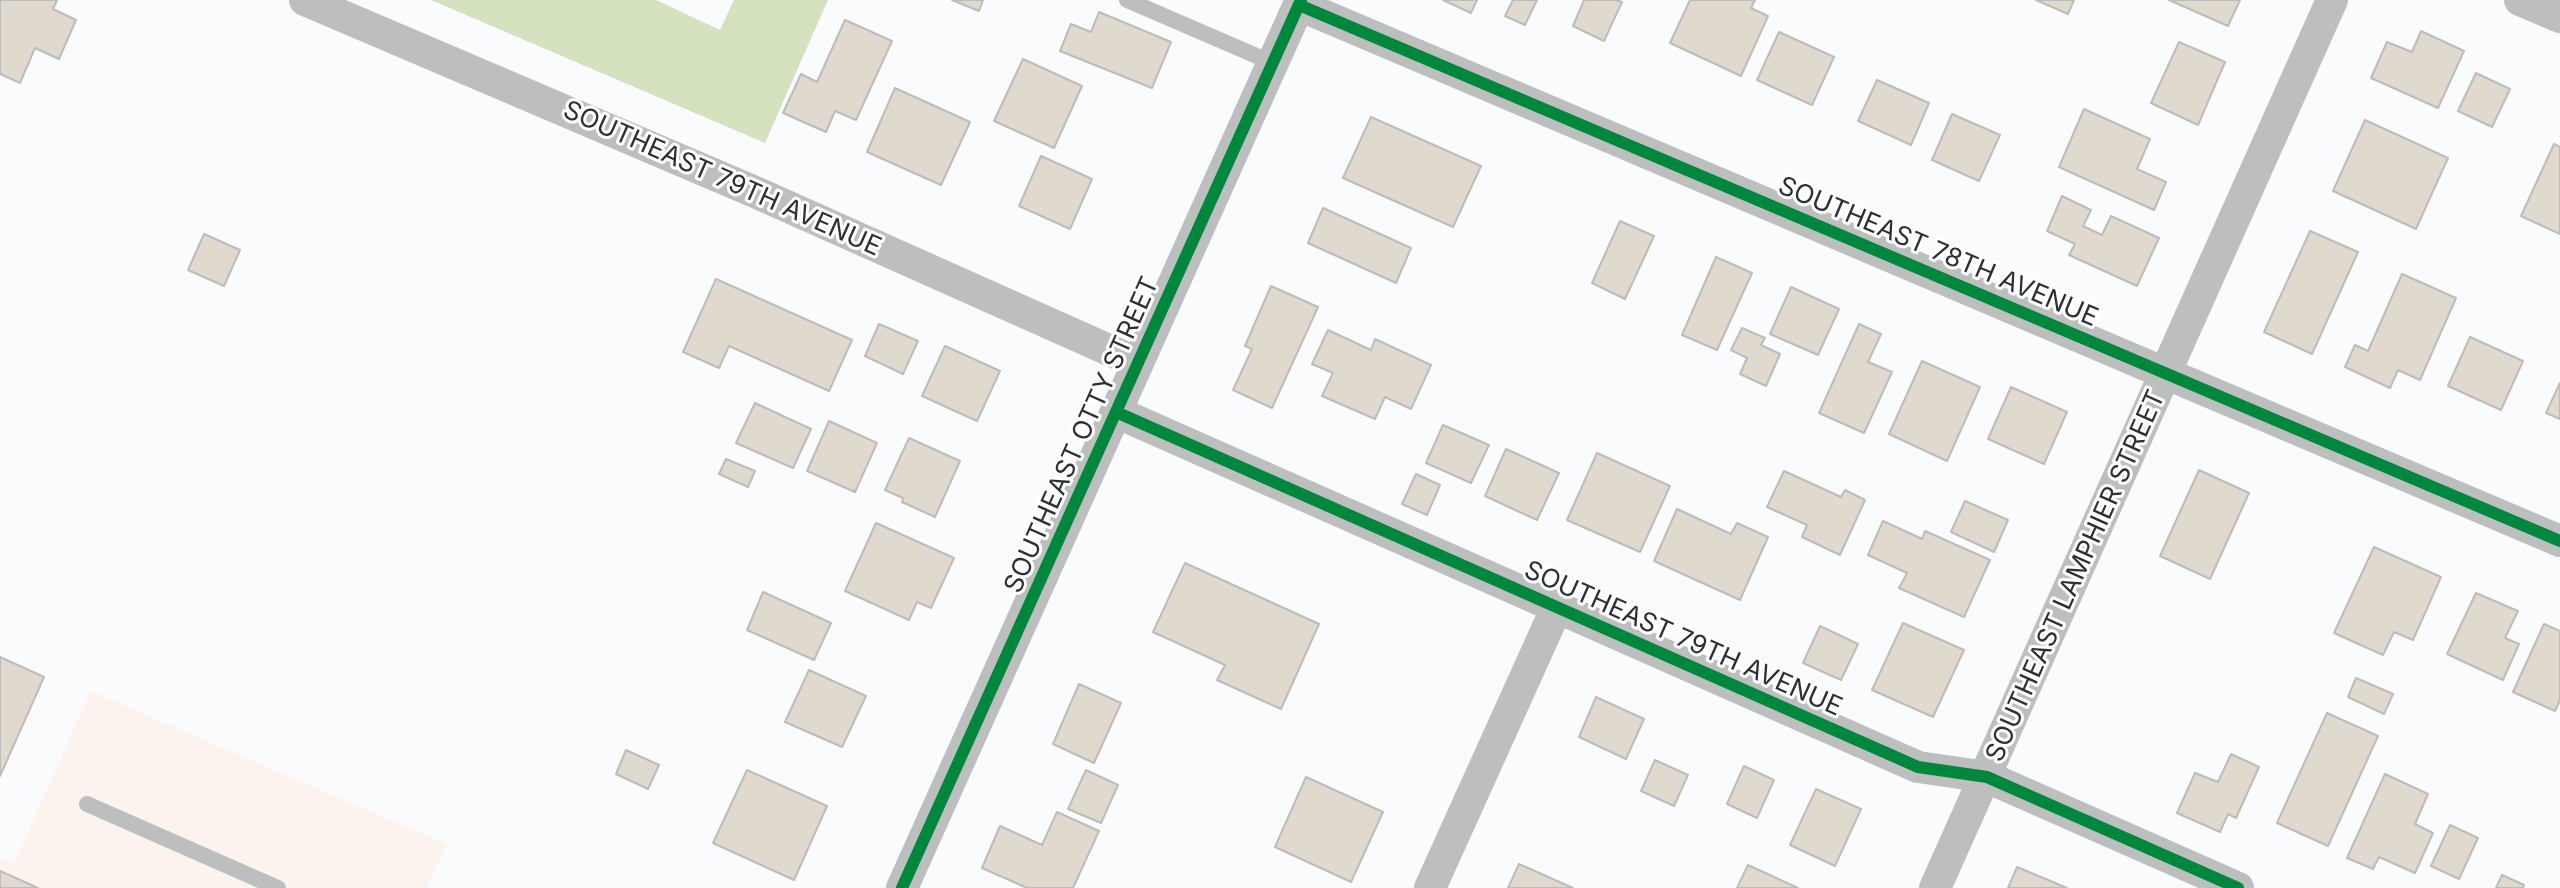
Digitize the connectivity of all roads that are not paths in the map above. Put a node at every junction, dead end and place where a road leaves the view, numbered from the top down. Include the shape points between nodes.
1 (305, 0) edge
2 (1127, 0) edge
3 (2332, 0) edge
4 (2520, 0) edge
5 (1300, 3) edge
6 (2560, 17) edge
7 (1273, 63) junction
8 (1138, 363) junction
9 (2166, 373) junction
10 (1116, 412) junction
11 (2560, 541) edge
12 (1557, 607) junction
13 (1987, 777) junction
14 (87, 804) dead end
15 (278, 888) edge
16 (902, 888) edge
17 (1430, 888) edge
18 (1935, 888) edge
19 (2238, 888) edge

1 - 8 street, SOUTHEAST 79TH AVENUE
2 - 7 lane
3 - 9 street, SOUTHEAST LAMPHIER STREET
4 - 6 street
5 - 7 street, SOUTHEAST OTTY STREET
5 - 9 street, SOUTHEAST 78TH AVENUE
7 - 8 street, SOUTHEAST OTTY STREET
8 - 10 street, SOUTHEAST OTTY STREET
9 - 11 street, SOUTHEAST 78TH AVENUE
9 - 13 street, SOUTHEAST LAMPHIER STREET
10 - 12 street, SOUTHEAST 79TH AVENUE
10 - 16 street, SOUTHEAST OTTY STREET
12 - 13 street, SOUTHEAST 79TH AVENUE via 1918,767
12 - 17 street
13 - 18 street, SOUTHEAST LAMPHIER STREET
13 - 19 street, SOUTHEAST 79TH AVENUE
14 - 15 lane

